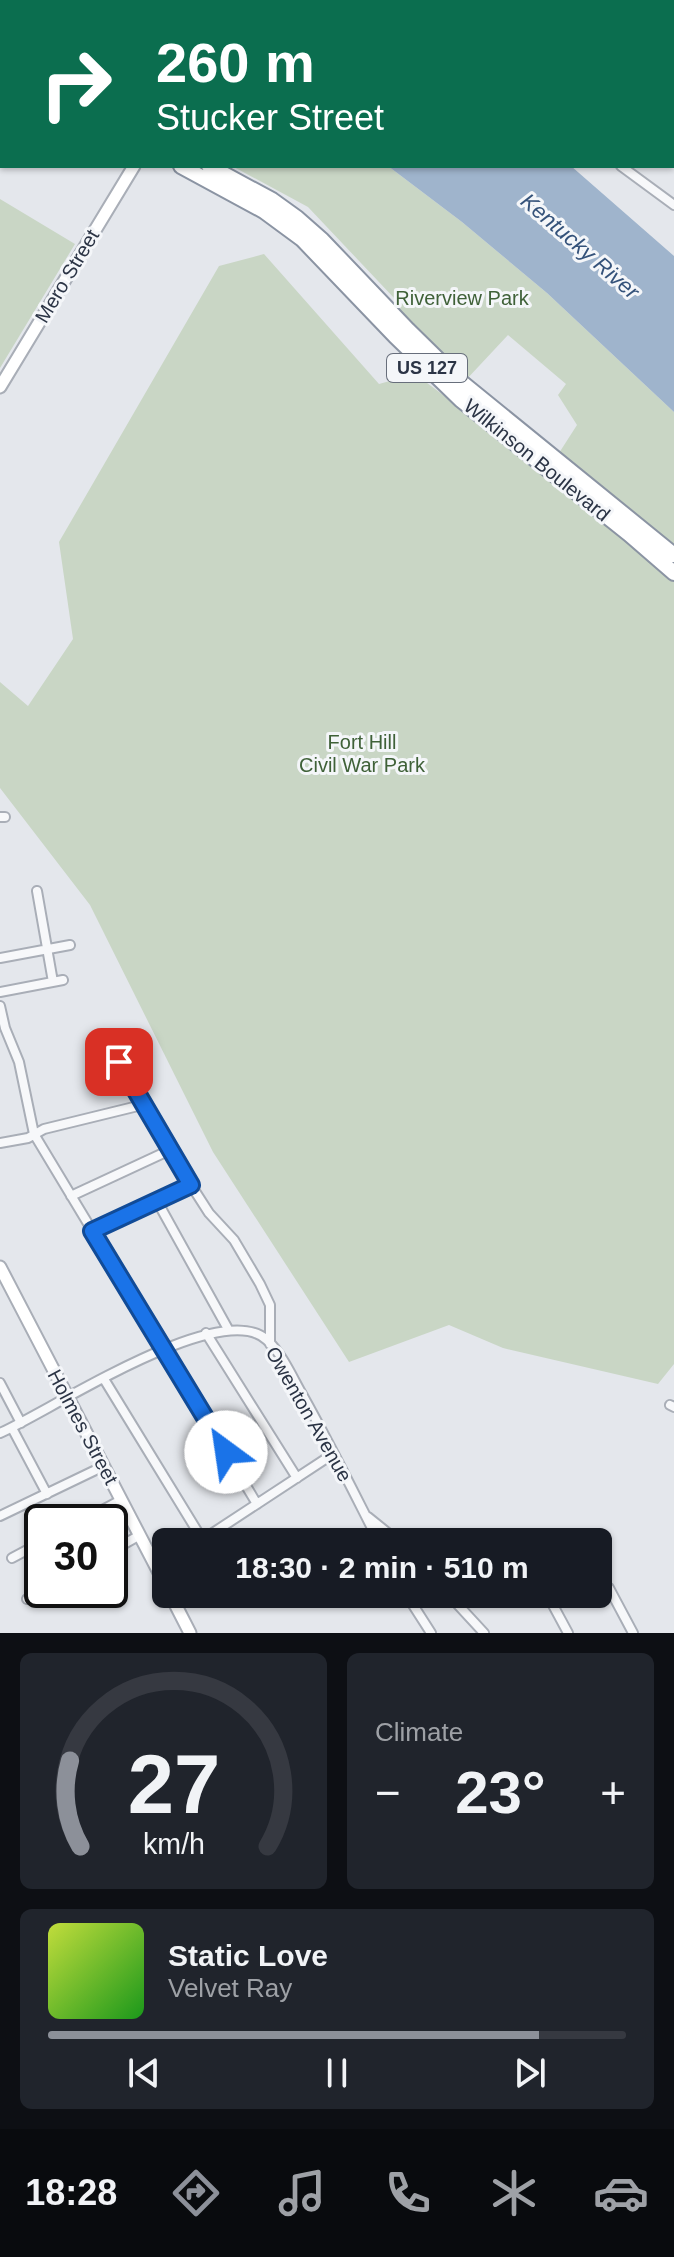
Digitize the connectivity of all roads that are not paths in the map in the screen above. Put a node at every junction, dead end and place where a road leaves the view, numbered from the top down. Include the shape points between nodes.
1 (133, 168) edge
2 (185, 168) edge
3 (213, 168) edge
4 (624, 168) edge
5 (674, 205) edge
6 (0, 385) edge
7 (674, 555) edge
8 (674, 573) edge
9 (37, 891) dead end
10 (70, 945) dead end
11 (47, 949) junction
12 (0, 958) edge
13 (63, 980) dead end
14 (53, 982) junction
15 (0, 992) edge
16 (0, 1006) edge
17 (107, 1041) dead end
18 (142, 1105) junction
19 (34, 1134) junction
20 (0, 1143) edge
21 (170, 1150) junction
22 (191, 1185) junction
23 (71, 1196) junction
24 (157, 1201) junction
25 (92, 1231) junction
26 (0, 1267) edge
27 (228, 1329) junction
28 (206, 1333) junction
29 (270, 1344) junction
30 (164, 1349) junction
31 (104, 1379) junction
32 (0, 1383) edge
33 (68, 1397) junction
34 (17, 1425) junction
35 (0, 1433) edge
36 (333, 1454) junction
37 (104, 1466) junction
38 (297, 1478) junction
39 (47, 1494) junction
40 (121, 1500) junction
41 (114, 1504) edge
42 (257, 1504) junction
43 (364, 1514) junction
44 (0, 1516) edge
45 (192, 1528) edge
46 (220, 1528) edge
47 (372, 1528) edge
48 (382, 1528) edge
49 (140, 1535) junction
50 (128, 1542) edge
51 (24, 1552) edge
52 (152, 1552) edge
53 (12, 1558) dead end
54 (612, 1594) edge
55 (177, 1608) edge
56 (415, 1608) edge
57 (461, 1608) edge
58 (555, 1608) edge
59 (190, 1633) edge
60 (431, 1633) edge
61 (484, 1633) edge
62 (568, 1633) edge
63 (633, 1633) edge

1 - 6 main road, Mero Street
2 - 8 highway, Wilkinson Boulevard / US 127 via 290,229 454,394
3 - 7 highway, Wilkinson Boulevard / US 127 via 297,218 461,382
4 - 5 street
9 - 11 street
10 - 11 street
11 - 12 street
11 - 14 street
13 - 14 street
14 - 15 street
16 - 19 street
17 - 18 street
18 - 19 street
18 - 21 street
19 - 20 street
19 - 23 street
21 - 22 street
21 - 23 street
22 - 24 street
22 - 29 street via 234,1240 267,1297
23 - 25 street
24 - 25 street
24 - 27 street
25 - 30 street
26 - 33 main road, Holmes Street
27 - 28 street, Owenton Avenue
27 - 29 street, Owenton Avenue via 253,1331
28 - 30 street, Owenton Avenue
28 - 38 street
29 - 36 street, Owenton Avenue
30 - 31 street, Owenton Avenue
30 - 42 street
31 - 33 street, Owenton Avenue
31 - 45 street
32 - 34 street
33 - 34 street, Owenton Avenue
33 - 37 main road, Holmes Street
34 - 35 street, Owenton Avenue
34 - 39 street
36 - 38 street
36 - 43 street, Owenton Avenue
37 - 39 street
37 - 40 main road, Holmes Street
38 - 42 street
39 - 44 street
40 - 41 street
40 - 49 main road, Holmes Street
42 - 46 street
43 - 47 street, Owenton Avenue
43 - 48 street
49 - 50 street
49 - 52 main road, Holmes Street
51 - 53 street
54 - 63 street
55 - 59 main road
56 - 60 street
57 - 61 street
58 - 62 street

